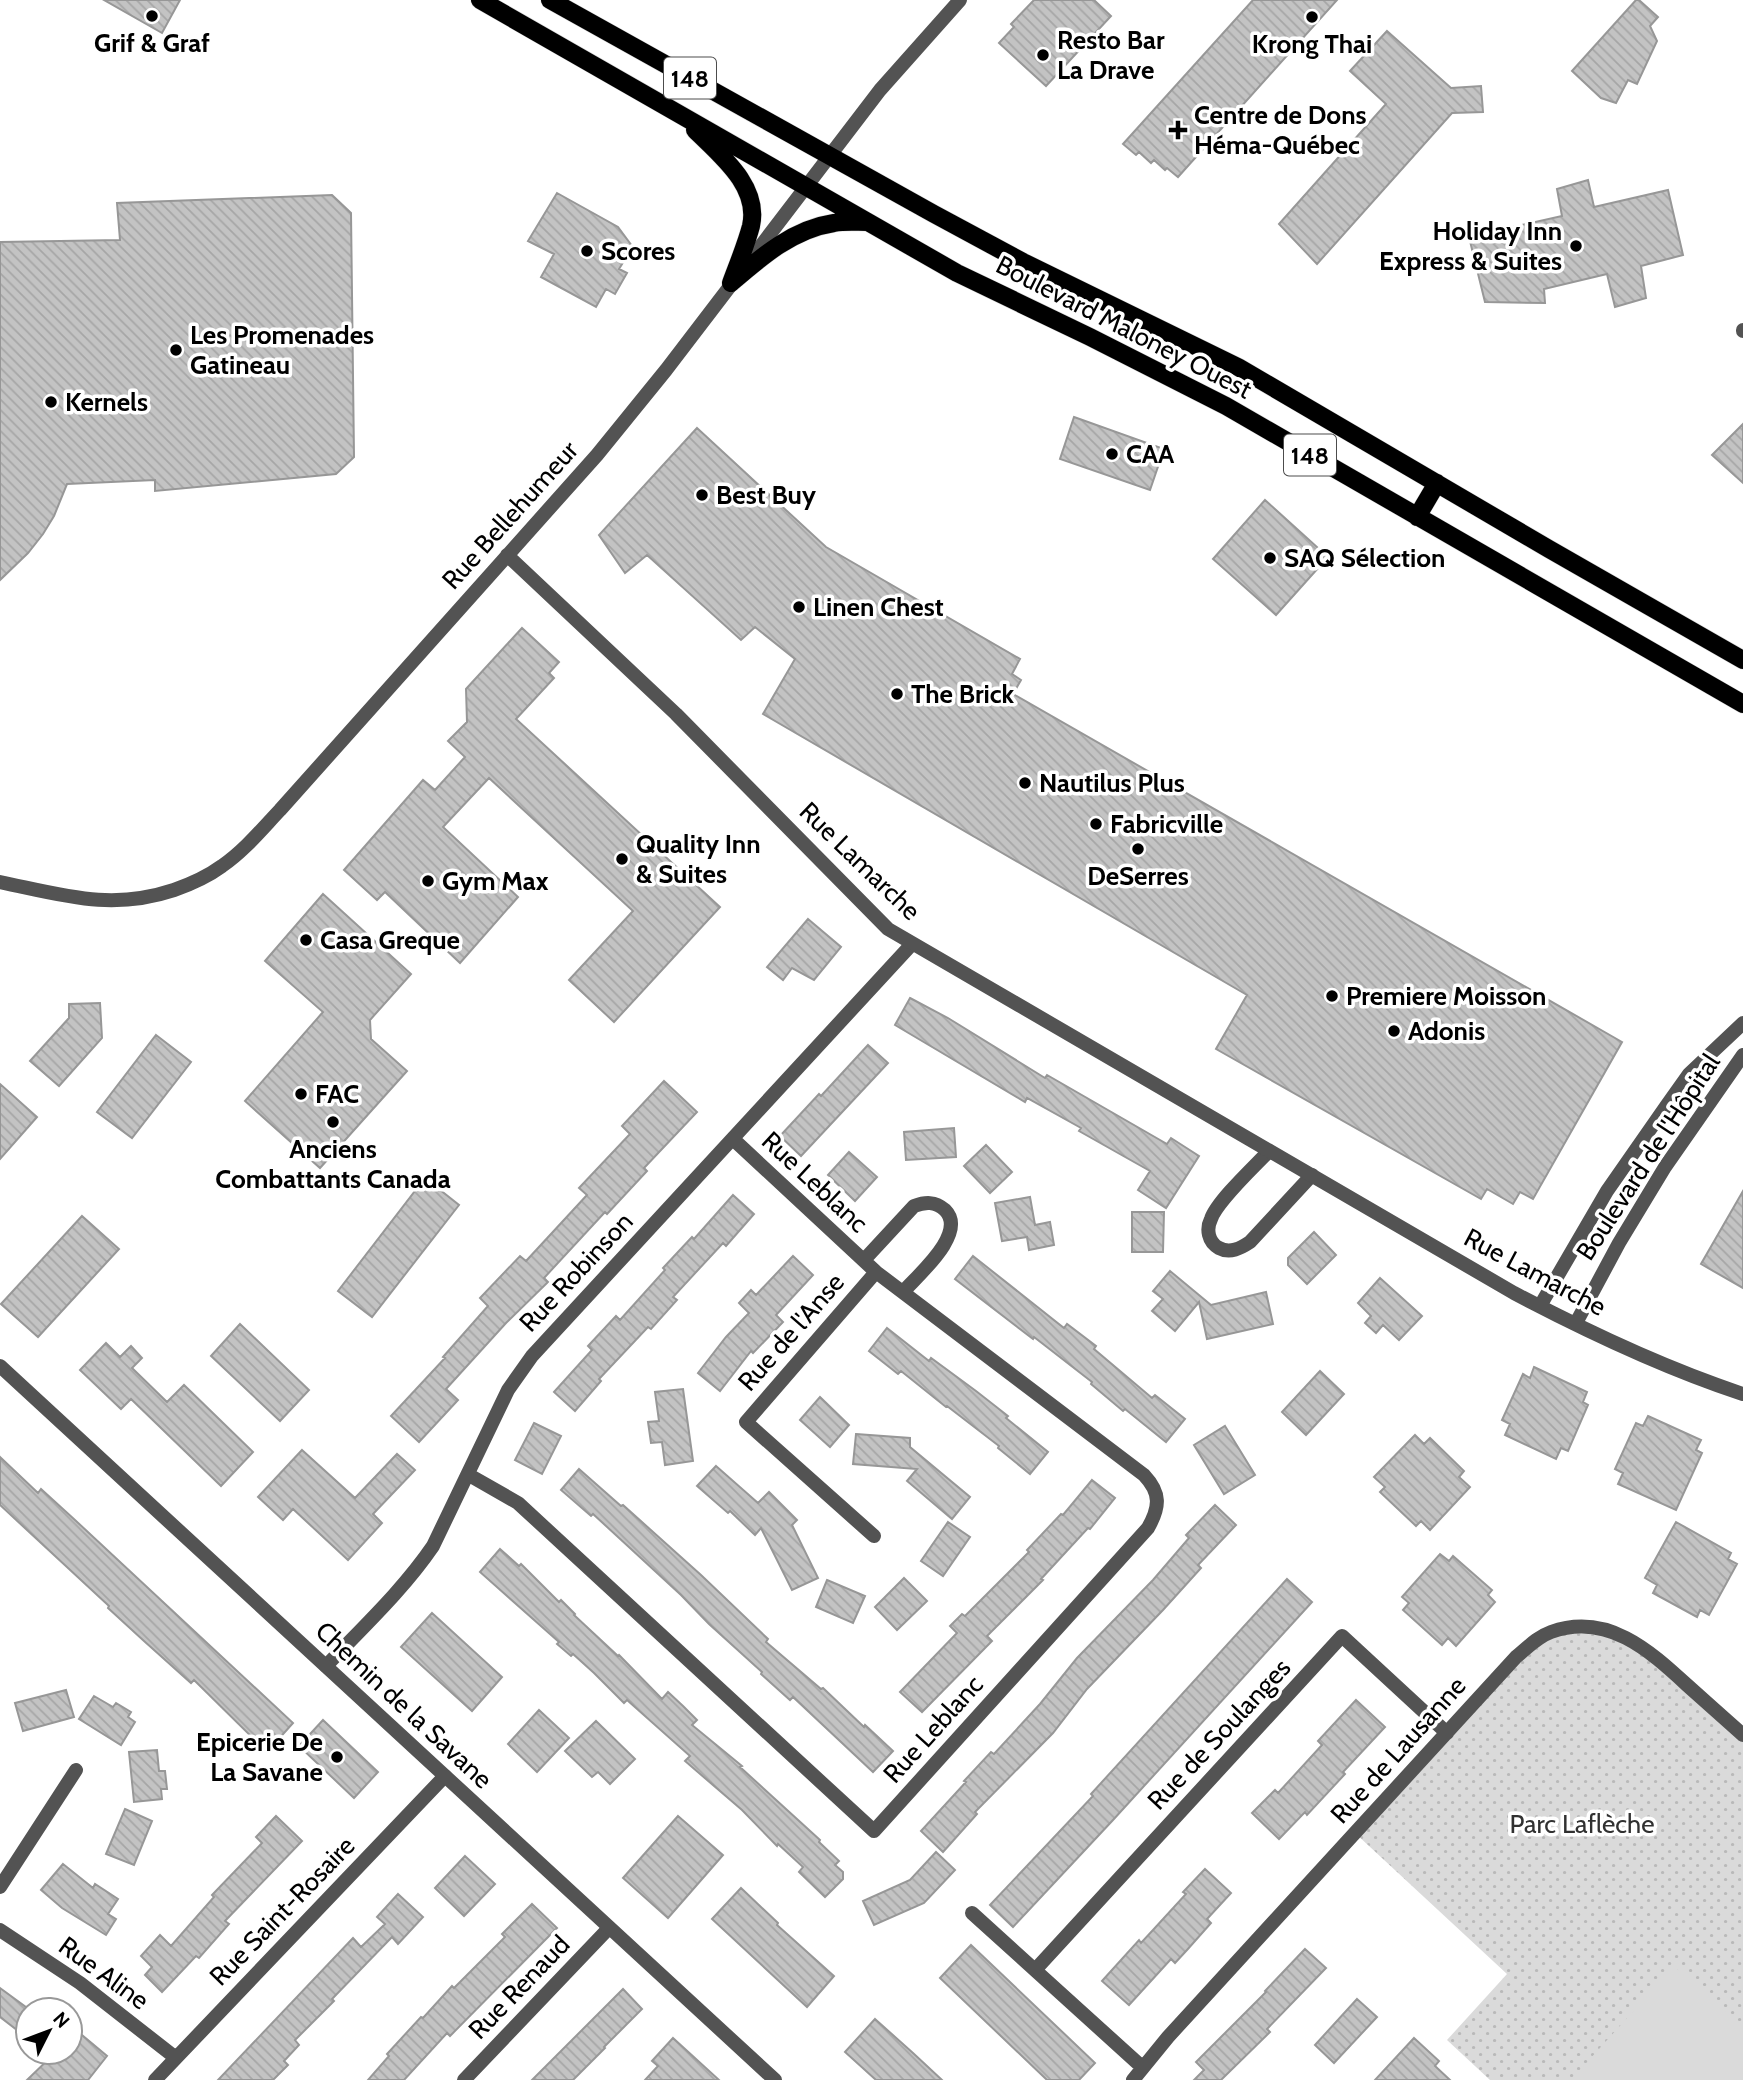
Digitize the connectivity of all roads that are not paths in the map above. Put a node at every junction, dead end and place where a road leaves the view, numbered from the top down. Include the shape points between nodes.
1 (480, 0) edge
2 (550, 0) edge
3 (960, 0) edge
4 (677, 113) junction
5 (831, 157) junction
6 (806, 187) junction
7 (868, 222) junction
8 (731, 283) junction
9 (1437, 483) junction
10 (1417, 517) junction
11 (507, 555) junction
12 (1743, 660) edge
13 (1743, 704) edge
14 (0, 882) edge
15 (912, 944) junction
16 (1743, 1023) edge
17 (1743, 1055) edge
18 (733, 1139) junction
19 (1269, 1151) junction
20 (1312, 1175) junction
21 (864, 1261) junction
22 (876, 1272) junction
23 (903, 1293) junction
24 (1540, 1306) junction
25 (1576, 1323) junction
26 (0, 1366) edge
27 (1743, 1394) edge
28 (469, 1475) junction
29 (874, 1536) dead end
30 (326, 1667) junction
31 (1447, 1733) junction
32 (1743, 1735) edge
33 (76, 1770) dead end
34 (445, 1776) junction
35 (0, 1887) edge
36 (972, 1913) dead end
37 (609, 1928) junction
38 (0, 1930) edge
39 (1035, 1970) junction
40 (176, 2058) junction
41 (1142, 2067) junction
42 (768, 2078) edge
43 (155, 2080) edge
44 (464, 2080) edge
45 (1133, 2080) edge

1 - 4 main road, Boulevard Maloney Ouest / 148
2 - 5 main road, Boulevard Maloney Ouest / 148
3 - 5 street, Rue Bellehumeur via 880,90
4 - 6 main road, Boulevard Maloney Ouest / 148
4 - 8 main road via 724,159 749,193 751,224
5 - 6 street, Rue Bellehumeur
5 - 9 main road, Boulevard Maloney Ouest / 148 via 1012,256 1238,367
6 - 7 main road, Boulevard Maloney Ouest / 148
6 - 8 street, Rue Bellehumeur
7 - 8 main road via 834,222 803,230
7 - 10 main road, Boulevard Maloney Ouest / 148 via 957,273 1195,389
8 - 11 street, Rue Bellehumeur via 622,425
9 - 10 main road
9 - 12 main road, Boulevard Maloney Ouest / 148
10 - 13 main road, Boulevard Maloney Ouest / 148
11 - 14 street, Rue Bellehumeur via 280,810 214,872 156,896 130,900 78,898
11 - 15 street, Rue Lamarche via 676,714 878,920
15 - 18 street, Rue Robinson
15 - 19 street, Rue Lamarche
16 - 24 street, Boulevard de l'Hôpital via 1689,1074 1667,1104 1607,1191
17 - 25 street, Boulevard de l'Hôpital via 1665,1167
18 - 21 street, Rue Leblanc
18 - 28 street, Rue Robinson via 526,1364 508,1390
19 - 20 street, Rue Lamarche
19 - 20 street via 1216,1209 1209,1235 1220,1248 1240,1248 1250,1242
20 - 24 street, Rue Lamarche
21 - 22 street, Rue Leblanc
21 - 23 street, Rue Leblanc via 914,1206 925,1202 938,1205 952,1226 949,1238
22 - 23 street, Rue Leblanc
22 - 29 street, Rue de l'Anse via 746,1422
23 - 28 street, Rue Leblanc via 1144,1475 1157,1495 1157,1507 1148,1528 874,1831 518,1503
24 - 25 street, Rue Lamarche
25 - 27 street, Rue Lamarche via 1670,1368
26 - 30 street, Chemin de la Savane
28 - 30 street, Rue Robinson via 423,1561
30 - 34 street, Chemin de la Savane
31 - 32 street, Rue de Lausanne via 1539,1638 1588,1627 1606,1629 1642,1646
31 - 39 street, Rue de Soulanges via 1342,1636
31 - 41 street, Rue de Lausanne
33 - 35 street
34 - 37 street, Chemin de la Savane
34 - 40 street, Rue Saint-Rosaire
36 - 39 street
37 - 42 street, Chemin de la Savane
37 - 44 street, Rue Renaud
38 - 40 street, Rue Aline via 80,1983
39 - 41 street
40 - 43 street, Rue Saint-Rosaire
41 - 45 street, Rue de Lausanne

